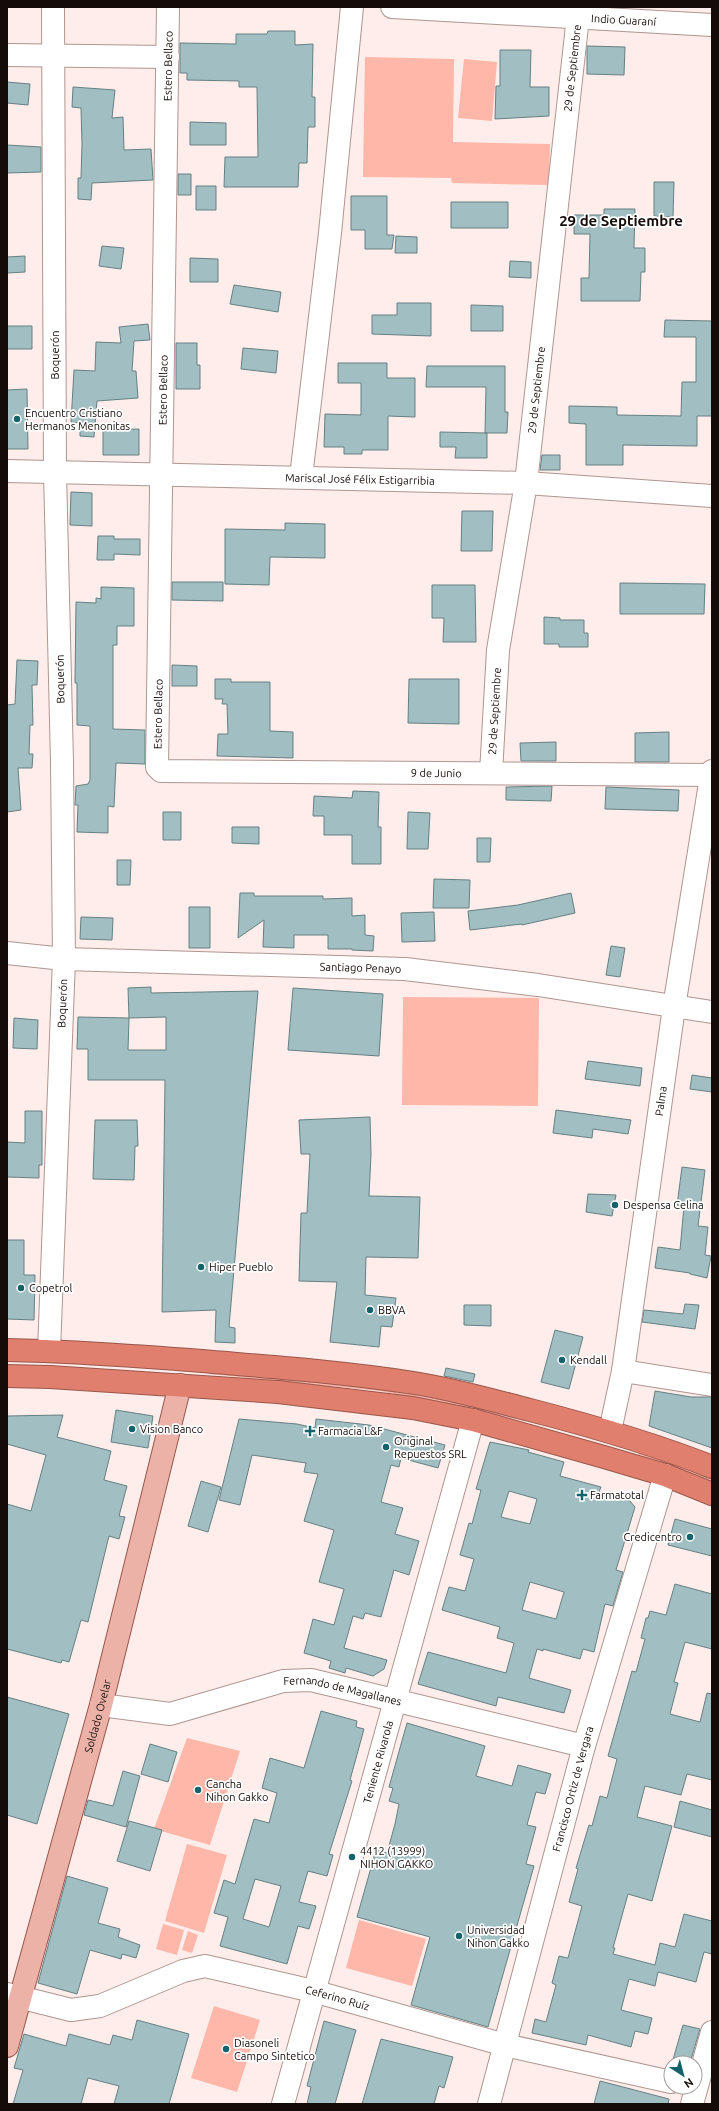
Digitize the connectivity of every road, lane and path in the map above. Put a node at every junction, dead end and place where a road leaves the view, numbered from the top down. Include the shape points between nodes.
1 (53, 7) edge
2 (168, 7) edge
3 (352, 7) edge
4 (392, 7) edge
5 (578, 12) edge
6 (712, 25) edge
7 (7, 55) edge
8 (54, 56) junction
9 (168, 57) junction
10 (7, 471) edge
11 (55, 472) junction
12 (162, 474) junction
13 (301, 478) junction
14 (526, 483) junction
15 (712, 496) edge
16 (161, 771) joint
17 (712, 771) edge
18 (491, 773) junction
19 (712, 775) edge
20 (7, 953) edge
21 (64, 959) junction
22 (674, 1007) junction
23 (712, 1012) edge
24 (7, 1350) edge
25 (49, 1351) junction
26 (186, 1360) junction
27 (623, 1371) junction
28 (7, 1376) edge
29 (180, 1385) junction
30 (712, 1385) edge
31 (473, 1420) junction
32 (610, 1431) junction
33 (712, 1467) edge
34 (665, 1475) junction
35 (712, 1494) edge
36 (395, 1700) junction
37 (101, 1705) junction
38 (584, 1746) junction
39 (313, 1991) junction
40 (14, 1996) edge
41 (712, 2032) edge
42 (505, 2045) junction
43 (7, 2046) edge
44 (703, 2071) edge
45 (663, 2080) edge
46 (283, 2104) edge
47 (489, 2104) edge

1 - 8 street, Boquerón
2 - 9 street, Estero Bellaco
3 - 13 street via 330,233
4 - 5 street, Indio Guaraní
5 - 6 street, Indio Guaraní
5 - 14 street, 29 de Septiembre
7 - 8 street
8 - 9 street
8 - 11 street, Boquerón
9 - 12 street, Estero Bellaco
10 - 11 street, Mariscal José Félix Estigarribia
11 - 12 street, Mariscal José Félix Estigarribia
11 - 21 street, Boquerón
12 - 13 street, Mariscal José Félix Estigarribia
12 - 16 street, Estero Bellaco via 157,767
13 - 14 street, Mariscal José Félix Estigarribia
14 - 15 street, Mariscal José Félix Estigarribia
14 - 18 street, 29 de Septiembre via 498,650
16 - 18 street, 9 de Junio
17 - 19 street, Palma
18 - 19 street, 9 de Junio
19 - 22 street, Palma
20 - 21 street, Santiago Penayo
21 - 22 street, Santiago Penayo via 405,969 538,985
21 - 25 street, Boquerón
22 - 23 street, Santiago Penayo
22 - 27 street, Palma
24 - 25 highway
25 - 26 highway
26 - 29 highway
26 - 32 highway via 356,1375 416,1384 482,1397
27 - 30 street
27 - 32 street, Palma
28 - 29 highway
29 - 31 highway via 357,1400
29 - 37 main road, Soldado Ovelar
31 - 34 highway
31 - 36 street, Teniente Rivarola
32 - 33 highway
34 - 35 highway
34 - 38 street, Francisco Ortiz de Vergara
36 - 37 street, Fernando de Magallanes via 312,1680 283,1681 170,1714
36 - 38 street, Fernando de Magallanes
36 - 39 street, Teniente Rivarola
37 - 40 main road, Soldado Ovelar
38 - 42 street, Francisco Ortiz de Vergara
39 - 40 street, Ceferino Ruíz via 204,1966 183,1971 100,2006 71,2010
39 - 42 street, Ceferino Ruíz
39 - 46 street, Teniente Rivarola
40 - 43 main road, Soldado Ovelar
41 - 44 street
42 - 45 street, Ceferino Ruíz
42 - 47 street, Francisco Ortiz de Vergara

